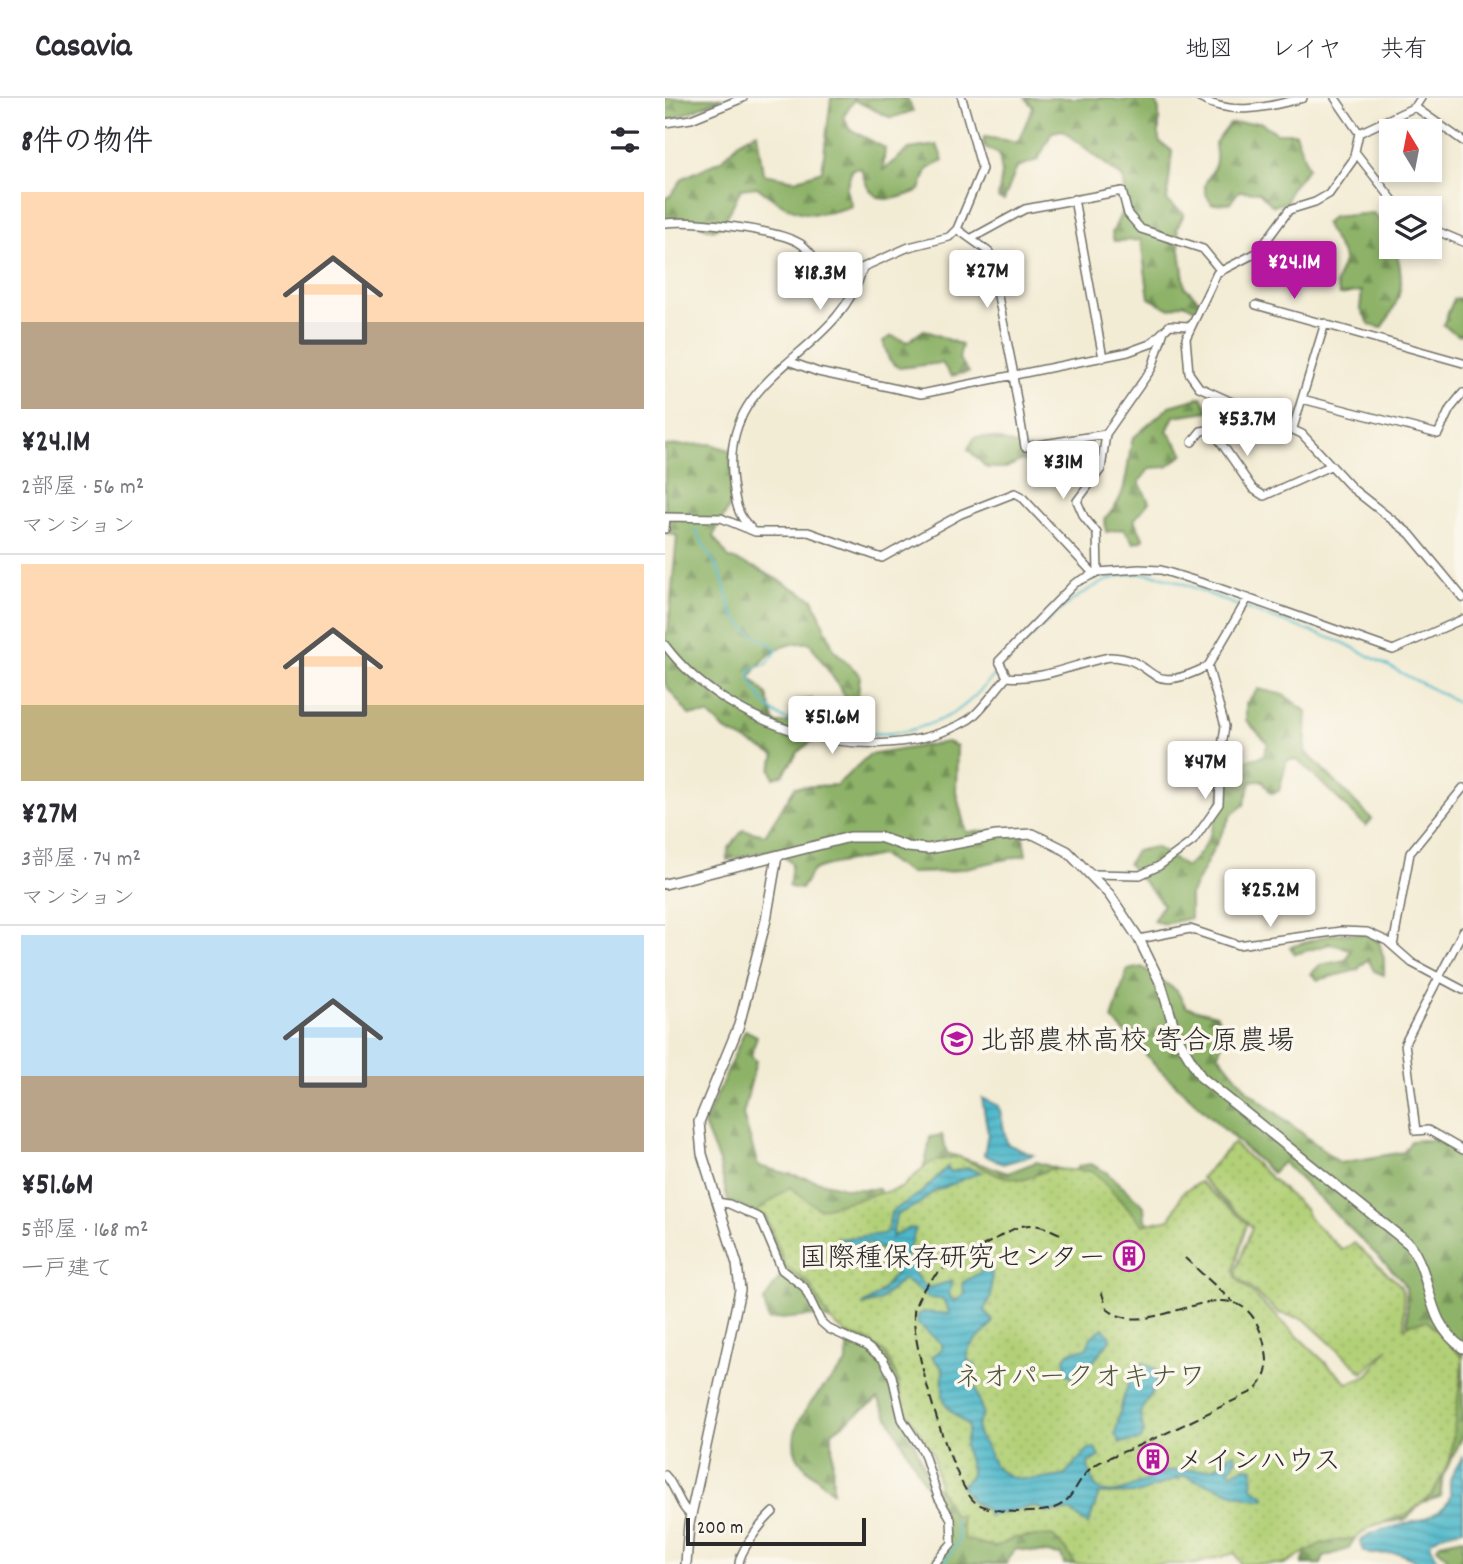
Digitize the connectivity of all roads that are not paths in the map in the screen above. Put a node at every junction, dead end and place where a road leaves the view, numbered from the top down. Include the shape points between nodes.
1 (744, 98) edge
2 (962, 98) edge
3 (1199, 98) edge
4 (1303, 98) edge
5 (1335, 98) edge
6 (1421, 98) edge
7 (1415, 107) junction
8 (665, 123) edge
9 (1359, 133) junction
10 (1463, 141) edge
11 (1356, 153) junction
12 (1390, 196) edge
13 (1074, 199) junction
14 (665, 223) edge
15 (957, 229) junction
16 (1442, 233) edge
17 (972, 238) junction
18 (1463, 242) edge
19 (863, 268) junction
20 (1221, 271) junction
21 (1256, 304) dead end
22 (1325, 323) junction
23 (1189, 326) junction
24 (1165, 328) junction
25 (1103, 358) junction
26 (790, 362) junction
27 (1463, 363) edge
28 (1013, 375) junction
29 (1463, 393) edge
30 (1302, 399) junction
31 (1293, 428) junction
32 (1106, 435) junction
33 (1192, 442) dead end
34 (1330, 466) junction
35 (666, 518) edge
36 (665, 529) edge
37 (755, 532) junction
38 (1095, 573) junction
39 (1248, 598) junction
40 (1463, 598) edge
41 (1463, 619) edge
42 (665, 645) edge
43 (1208, 666) junction
44 (1007, 677) junction
45 (1463, 788) edge
46 (777, 856) junction
47 (1093, 874) junction
48 (665, 884) edge
49 (1463, 931) edge
50 (1139, 939) junction
51 (1393, 946) junction
52 (1438, 978) junction
53 (1463, 990) edge
54 (1462, 1147) edge
55 (717, 1202) junction
56 (1463, 1348) edge
57 (665, 1475) edge
58 (773, 1512) dead end
59 (691, 1515) junction
60 (686, 1564) edge
61 (739, 1564) edge
62 (934, 1564) edge

1 - 8 street via 691,119
2 - 15 street via 982,169
3 - 4 street via 1224,108 1252,109
5 - 9 street
6 - 7 street
7 - 9 street
7 - 10 street
9 - 11 street
11 - 12 street
11 - 20 street via 1329,194 1289,210 1258,251
13 - 17 street via 1025,209
13 - 20 street via 1122,191 1128,214 1140,229 1203,249
13 - 25 street
14 - 19 street via 729,227 792,239 812,254 829,278
15 - 17 street
15 - 19 street via 949,237 909,247
16 - 18 street
17 - 28 street via 989,252
19 - 26 street via 827,326
20 - 23 street
21 - 22 street
22 - 27 street
22 - 30 street
23 - 24 street
23 - 31 street via 1189,373 1199,387
24 - 25 street via 1142,348
24 - 32 street via 1152,368
25 - 28 street
26 - 28 street via 910,393
26 - 37 street via 756,391 733,442 738,509
28 - 32 street via 1025,447
29 - 30 street via 1438,435
30 - 31 street
31 - 34 street
32 - 38 street via 1101,469 1077,501 1097,533
33 - 34 street via 1201,431 1215,434 1253,489 1264,496
34 - 40 street via 1410,534
35 - 36 street
35 - 37 street via 721,519
37 - 38 street via 809,532 882,558 961,514 1015,493
38 - 39 street via 1161,570
38 - 44 street via 1059,597 999,661
39 - 41 street via 1393,650
39 - 43 street
42 - 44 street via 700,680 750,712 802,733 856,745 923,738 970,720
43 - 44 street via 1170,681 1121,657 1110,657 1038,677
43 - 47 street via 1225,726 1219,804 1193,841 1159,866 1140,875
45 - 51 street via 1410,853
46 - 47 street via 862,835 928,849 1033,834 1067,852
46 - 48 street
46 - 55 street via 767,920 739,1024 699,1122 699,1142
47 - 50 street
49 - 52 street
50 - 51 street via 1190,929 1232,944 1250,945 1357,930
50 - 56 street via 1177,1037 1201,1077 1409,1244 1422,1266 1437,1320
51 - 52 street
52 - 53 street
52 - 54 street via 1405,1043 1416,1131 1428,1130
55 - 59 street via 737,1264 740,1290
55 - 62 street via 760,1218 782,1270 804,1287 821,1322 883,1359 902,1419 923,1451 938,1497 951,1519 951,1543
57 - 59 street
58 - 61 street via 762,1521
59 - 60 street

